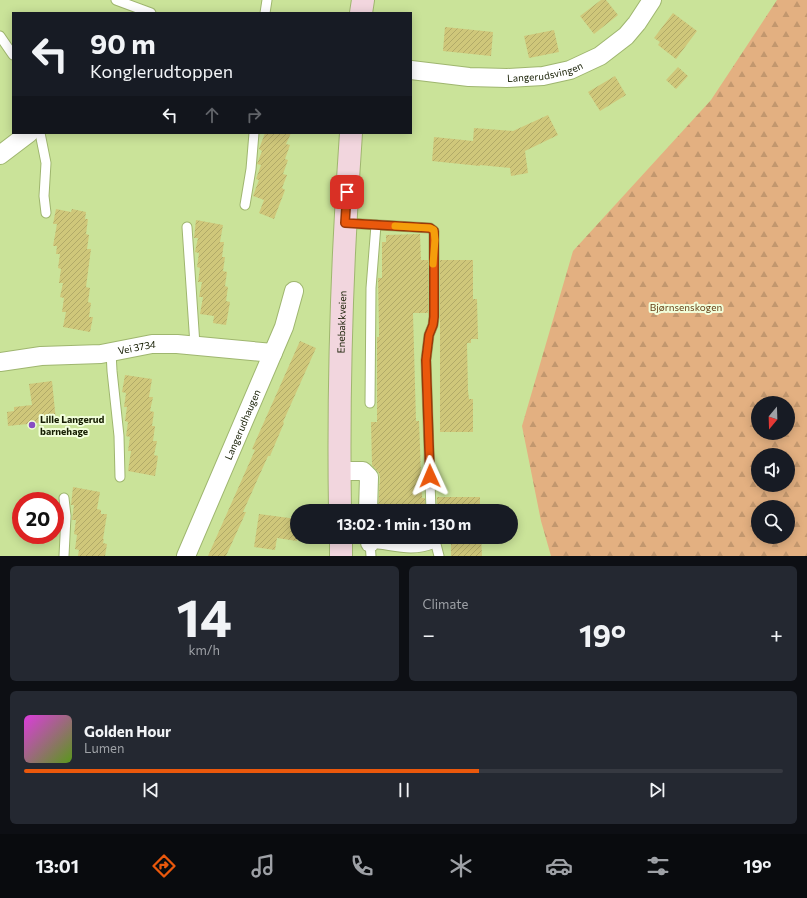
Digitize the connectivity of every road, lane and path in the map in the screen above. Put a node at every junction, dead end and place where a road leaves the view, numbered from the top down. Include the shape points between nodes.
1 (116, 0) edge
2 (267, 0) edge
3 (363, 0) edge
4 (652, 0) edge
5 (148, 12) edge
6 (265, 12) edge
7 (361, 12) edge
8 (0, 36) edge
9 (12, 54) edge
10 (412, 70) edge
11 (28, 134) edge
12 (40, 134) edge
13 (254, 134) edge
14 (351, 134) edge
15 (0, 155) edge
16 (245, 205) dead end
17 (46, 213) dead end
18 (345, 223) junction
19 (376, 225) junction
20 (187, 227) dead end
21 (294, 291) dead end
22 (195, 345) junction
23 (111, 352) junction
24 (273, 353) junction
25 (0, 362) edge
26 (370, 403) dead end
27 (339, 471) junction
28 (120, 477) dead end
29 (64, 498) dead end
30 (340, 504) edge
31 (368, 504) edge
32 (431, 504) edge
33 (341, 544) edge
34 (429, 544) edge
35 (436, 544) edge
36 (370, 545) edge
37 (64, 556) edge
38 (186, 556) edge
39 (341, 556) edge
40 (439, 556) edge

1 - 5 lane
2 - 6 lane
3 - 7 main road
4 - 10 street, Langerudsvingen via 626,36 600,56 570,70 543,76 507,78
8 - 9 lane
11 - 15 street
12 - 17 lane via 46,163
13 - 16 lane
14 - 18 main road, Enebakkveien
18 - 19 lane
18 - 27 main road, Enebakkveien
19 - 26 lane via 371,288
19 - 32 lane via 430,228 434,231 434,317 426,360
20 - 22 lane
21 - 24 street, Langerudhaugen via 284,327
22 - 23 street, Vei 3734 via 152,344
22 - 24 street, Vei 3734
23 - 25 street, Vei 3734 via 41,356
23 - 28 lane
24 - 38 street, Langerudhaugen
27 - 30 main road, Enebakkveien
27 - 31 street via 363,471 369,477
29 - 37 lane
33 - 39 main road
34 - 36 lane via 415,549
35 - 40 lane

